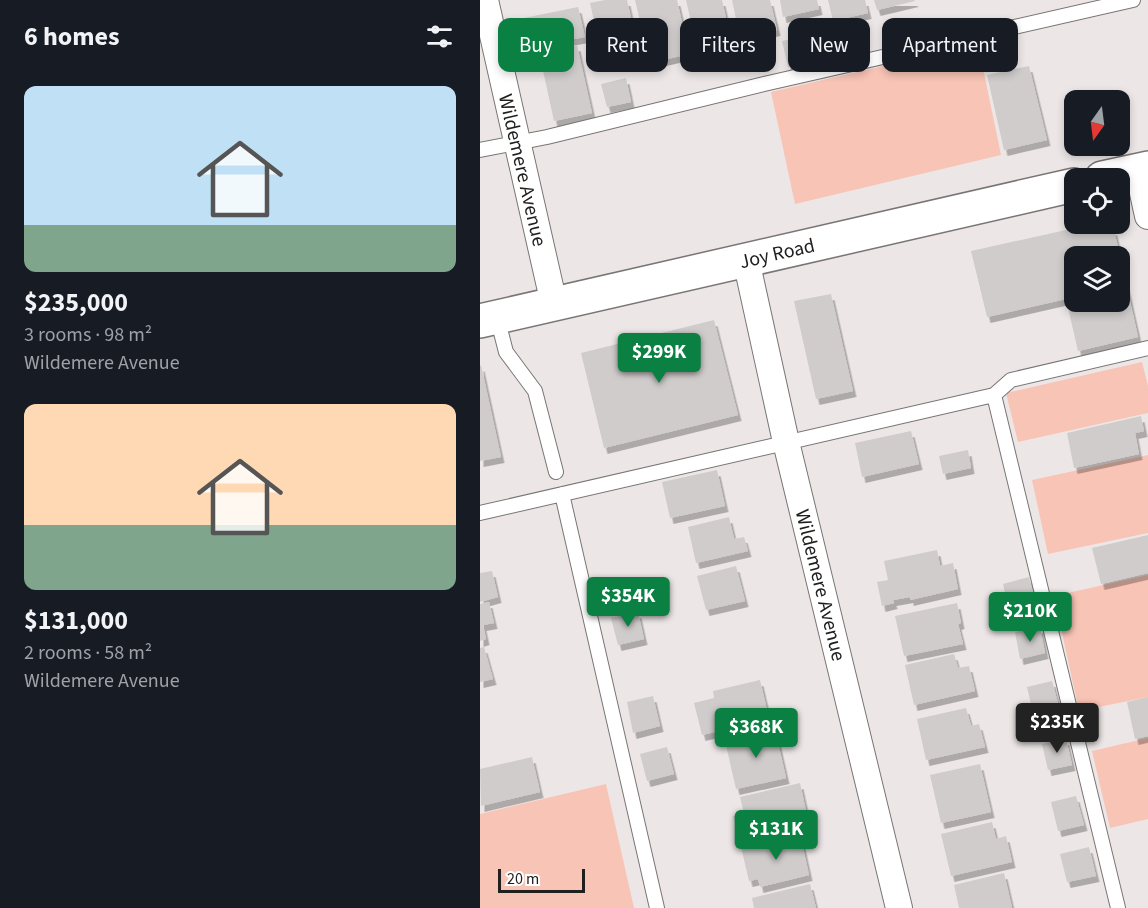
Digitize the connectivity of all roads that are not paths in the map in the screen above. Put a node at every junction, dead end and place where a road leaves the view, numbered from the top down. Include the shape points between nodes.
1 (485, 0) edge
2 (1133, 0) edge
3 (517, 141) junction
4 (480, 150) edge
5 (1143, 169) edge
6 (1064, 187) edge
7 (1148, 216) edge
8 (746, 260) junction
9 (554, 304) junction
10 (488, 319) edge
11 (1148, 348) edge
12 (994, 395) junction
13 (786, 442) junction
14 (556, 472) dead end
15 (562, 494) junction
16 (480, 513) edge
17 (657, 908) edge
18 (899, 908) edge
19 (1118, 908) edge

1 - 3 street, Wildemere Avenue
2 - 3 lane
3 - 4 lane
3 - 9 street, Wildemere Avenue
5 - 7 street
6 - 8 street, Joy Road
8 - 9 street, Joy Road
8 - 13 street, Wildemere Avenue
9 - 10 street, Joy Road
10 - 14 lane via 535,391
11 - 12 lane via 1011,380
12 - 13 lane
12 - 19 lane
13 - 15 lane
13 - 18 street, Wildemere Avenue
15 - 16 lane
15 - 17 lane

